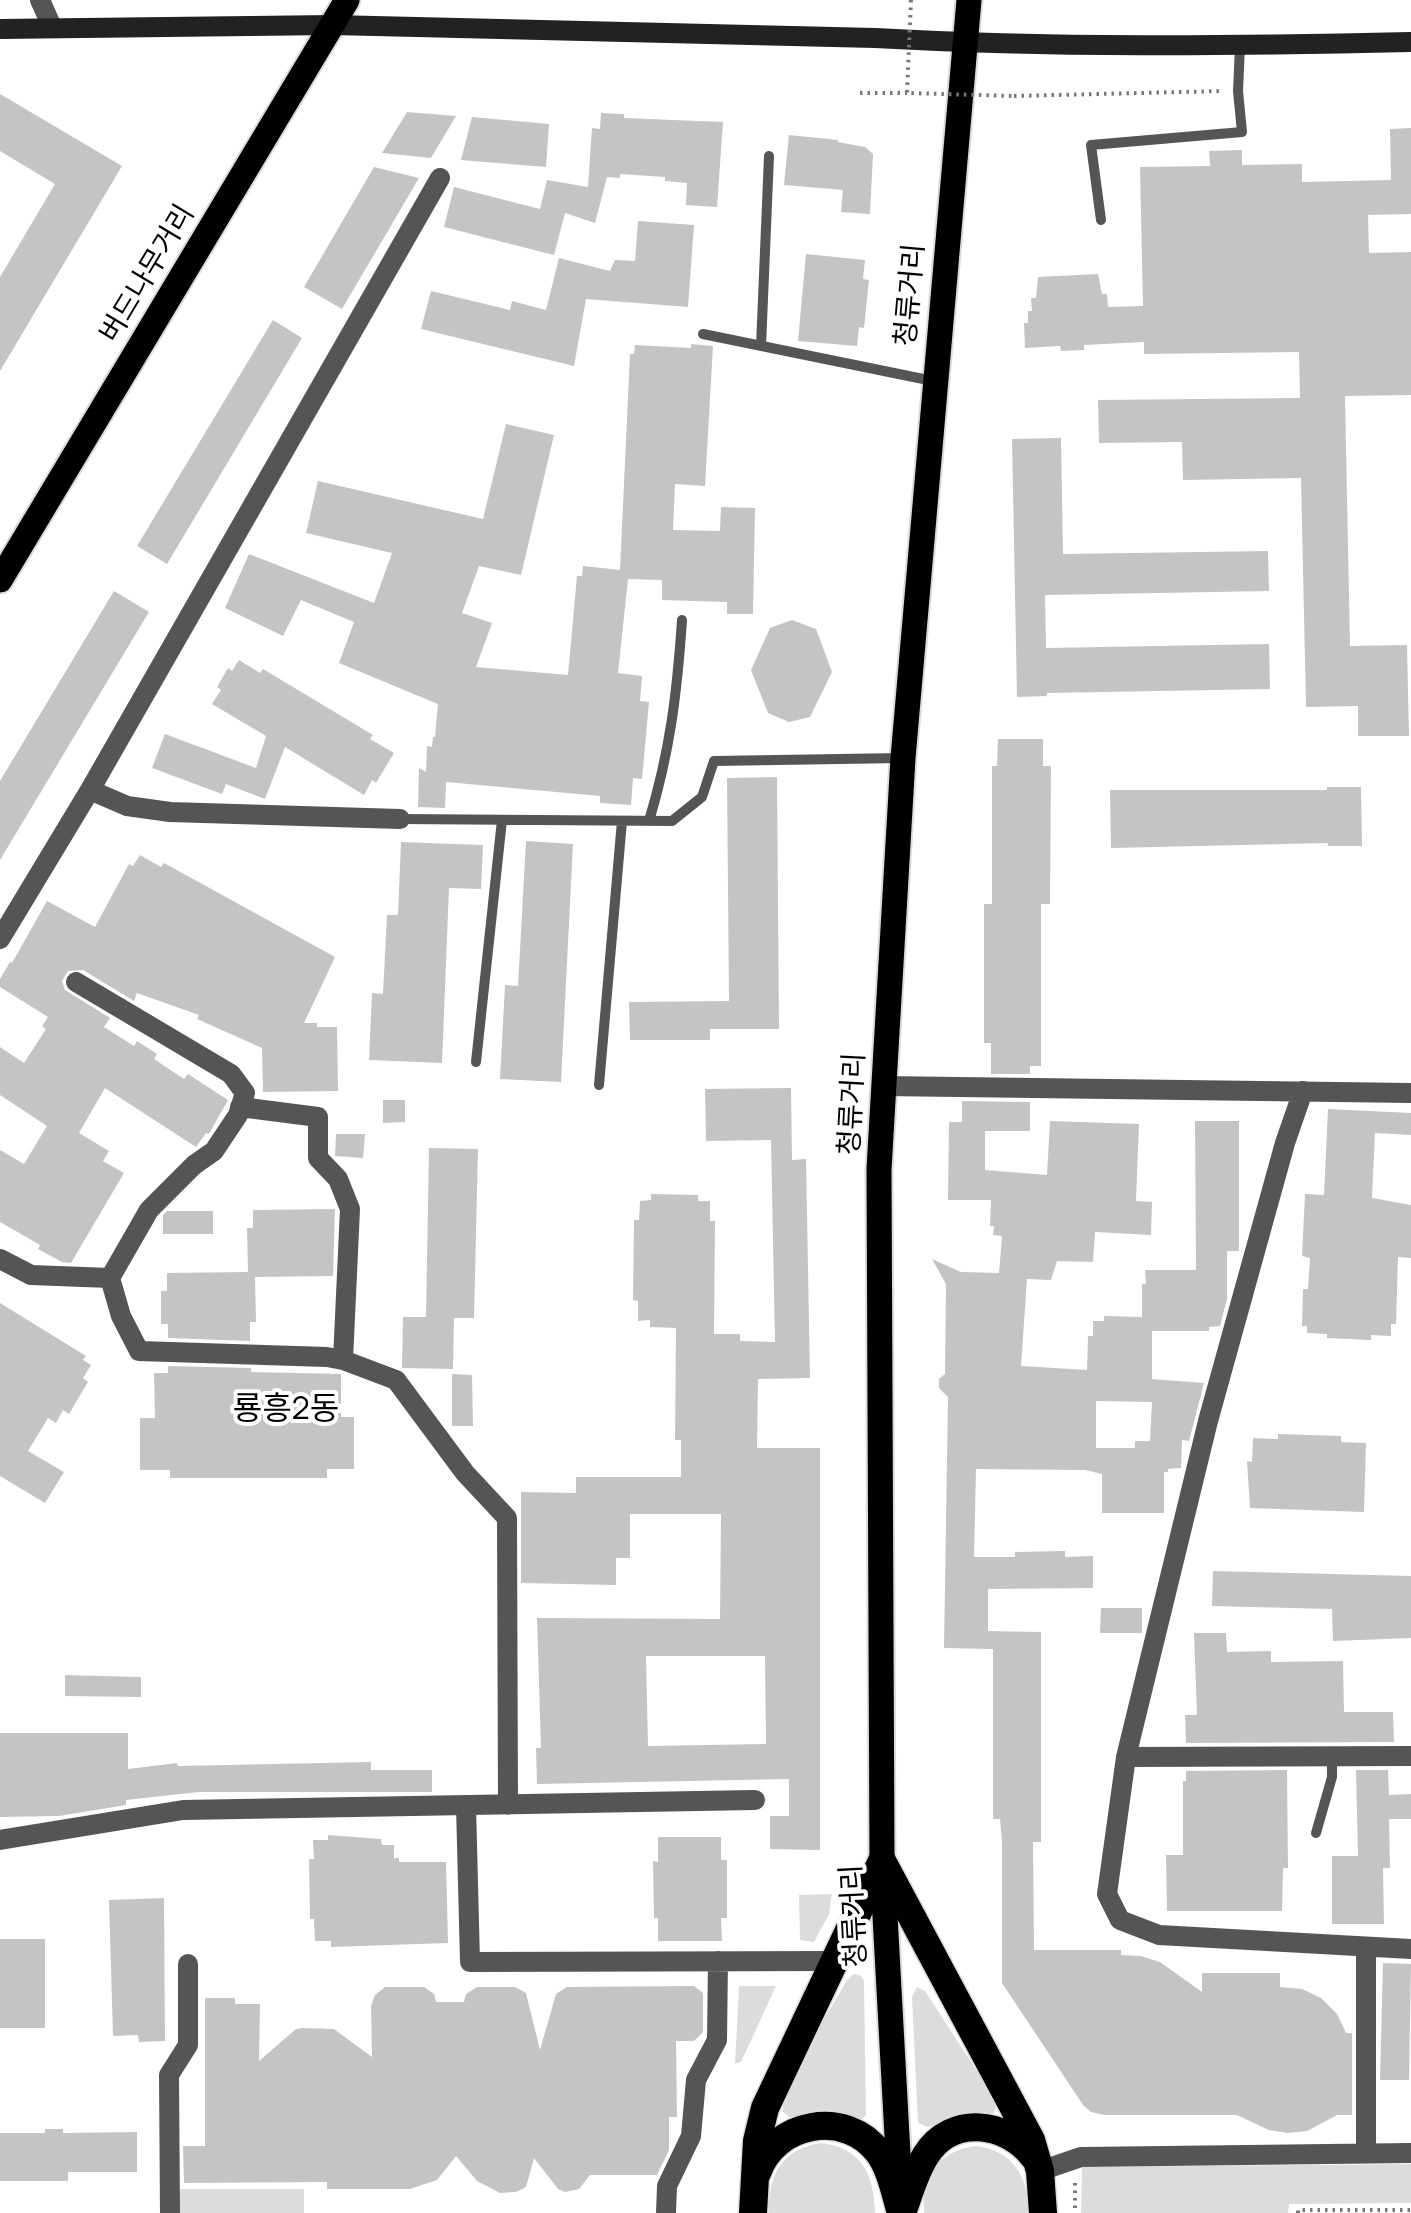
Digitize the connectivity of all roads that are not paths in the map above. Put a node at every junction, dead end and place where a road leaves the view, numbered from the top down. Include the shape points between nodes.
1 (40, 0) edge
2 (348, 0) edge
3 (969, 0) edge
4 (332, 26) junction
5 (52, 27) junction
6 (0, 29) edge
7 (1411, 42) edge
8 (964, 43) junction
9 (1240, 46) junction
10 (768, 156) dead end
11 (440, 178) dead end
12 (1101, 220) dead end
13 (703, 334) dead end
14 (761, 346) junction
15 (934, 381) junction
16 (0, 580) edge
17 (682, 620) dead end
18 (903, 758) junction
19 (90, 790) junction
20 (400, 819) joint
21 (502, 820) junction
22 (622, 821) junction
23 (649, 821) junction
24 (0, 940) edge
25 (76, 982) dead end
26 (476, 1062) dead end
27 (599, 1085) dead end
28 (883, 1086) junction
29 (1303, 1091) junction
30 (1411, 1093) edge
31 (240, 1107) junction
32 (0, 1260) edge
33 (110, 1278) junction
34 (343, 1360) junction
35 (1332, 1756) junction
36 (1411, 1756) edge
37 (1126, 1757) junction
38 (755, 1800) dead end
39 (466, 1805) junction
40 (508, 1806) junction
41 (1316, 1832) dead end
42 (0, 1840) edge
43 (882, 1861) junction
44 (1366, 1946) junction
45 (1411, 1949) edge
46 (718, 1961) junction
47 (834, 1961) junction
48 (188, 1964) dead end
49 (1366, 2152) junction
50 (1411, 2152) edge
51 (1040, 2171) junction
52 (753, 2184) junction
53 (170, 2213) edge
54 (666, 2213) edge
55 (753, 2213) edge
56 (901, 2213) edge
57 (1043, 2213) edge

1 - 5 street
2 - 4 main road, 버드나무거리
3 - 8 main road, 청류거리
4 - 5 main road
4 - 8 main road
4 - 16 main road, 버드나무거리
5 - 6 main road
7 - 9 main road
8 - 9 main road
8 - 15 main road, 청류거리
9 - 12 lane via 1242,132 1091,145
10 - 14 lane
11 - 19 street
13 - 14 lane
14 - 15 lane
15 - 18 main road, 청류거리
17 - 23 lane via 676,707
18 - 23 lane via 714,760 702,797 672,821
18 - 28 main road, 청류거리
19 - 20 street via 127,806 170,812
19 - 24 street
20 - 21 lane
21 - 22 lane
21 - 26 lane
22 - 23 lane
22 - 27 lane
25 - 31 street via 230,1074 245,1093
28 - 29 street
28 - 43 main road, 청류거리
29 - 30 street
29 - 37 street via 1208,1420
31 - 33 street via 214,1151 149,1210
31 - 34 street via 318,1118 318,1158 338,1179 350,1209
32 - 33 street via 30,1275
33 - 34 street via 139,1350
34 - 40 street via 396,1380 507,1518
35 - 36 street
35 - 37 street
35 - 41 lane
37 - 44 street via 1108,1894 1120,1920 1159,1935
38 - 40 street
39 - 40 street
39 - 42 street via 183,1810
39 - 46 street via 470,1962
43 - 47 highway
43 - 51 highway via 1031,2140
43 - 56 main road, 청류거리
44 - 45 street
44 - 49 street
46 - 47 street
46 - 54 street via 717,2040 696,2080 691,2136 667,2186
47 - 52 highway via 765,2108
48 - 53 street via 188,2045 169,2075
49 - 50 street
49 - 51 street via 1081,2156
51 - 56 highway via 1031,2153 999,2129 959,2129 927,2152
51 - 57 highway
52 - 55 highway
52 - 56 highway via 776,2142 796,2130 842,2128 878,2152

